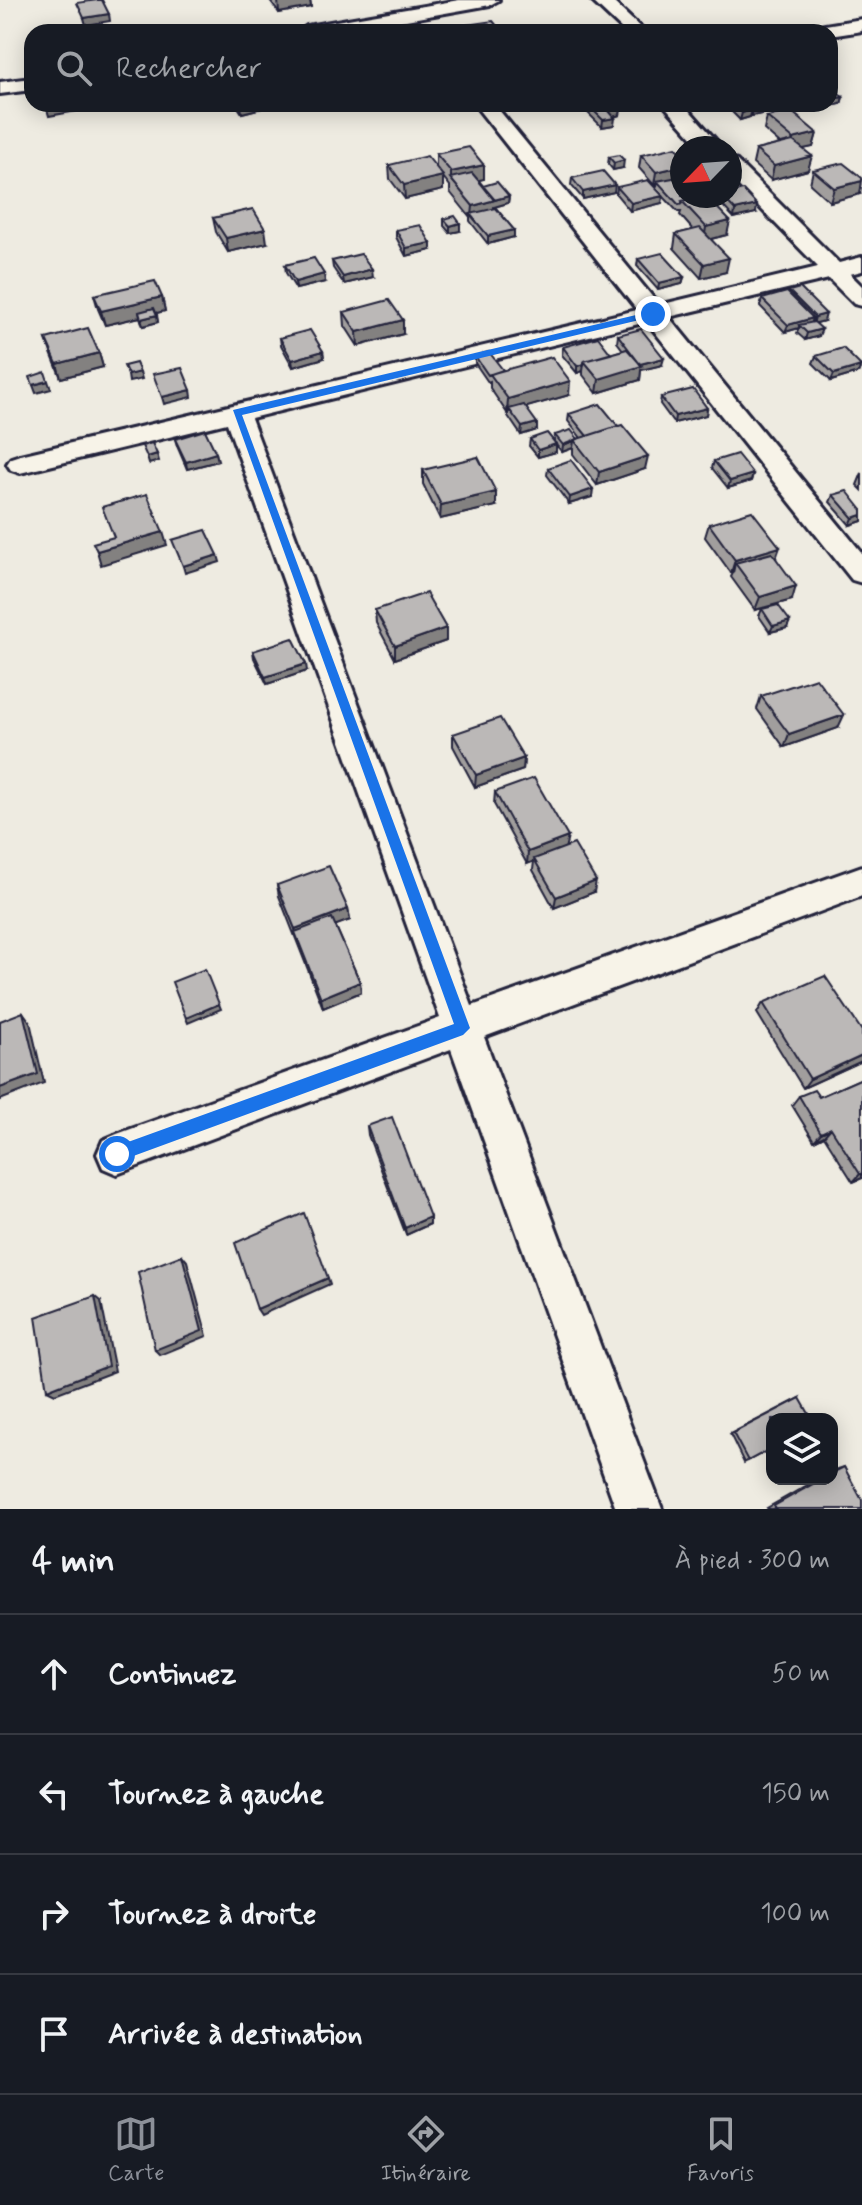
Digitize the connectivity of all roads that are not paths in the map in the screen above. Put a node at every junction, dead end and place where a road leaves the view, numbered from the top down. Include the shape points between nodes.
1 (490, 0) edge
2 (600, 0) edge
3 (406, 7) edge
4 (339, 24) edge
5 (420, 24) edge
6 (627, 24) edge
7 (862, 25) edge
8 (838, 29) edge
9 (24, 85) edge
10 (0, 88) edge
11 (490, 112) edge
12 (680, 112) edge
13 (702, 136) edge
14 (742, 177) edge
15 (862, 264) edge
16 (833, 272) junction
17 (862, 299) edge
18 (653, 314) junction
19 (236, 413) junction
20 (20, 464) dead end
21 (862, 573) edge
22 (862, 881) edge
23 (463, 1028) junction
24 (117, 1154) dead end
25 (639, 1509) edge

1 - 3 street
2 - 6 street
3 - 4 street
3 - 5 street
7 - 8 street
9 - 10 street
11 - 18 street
12 - 13 street
14 - 16 street
15 - 16 street
16 - 17 street
16 - 18 street
18 - 19 street
18 - 21 street
19 - 20 street
19 - 23 street
22 - 23 street
23 - 24 street
23 - 25 street

